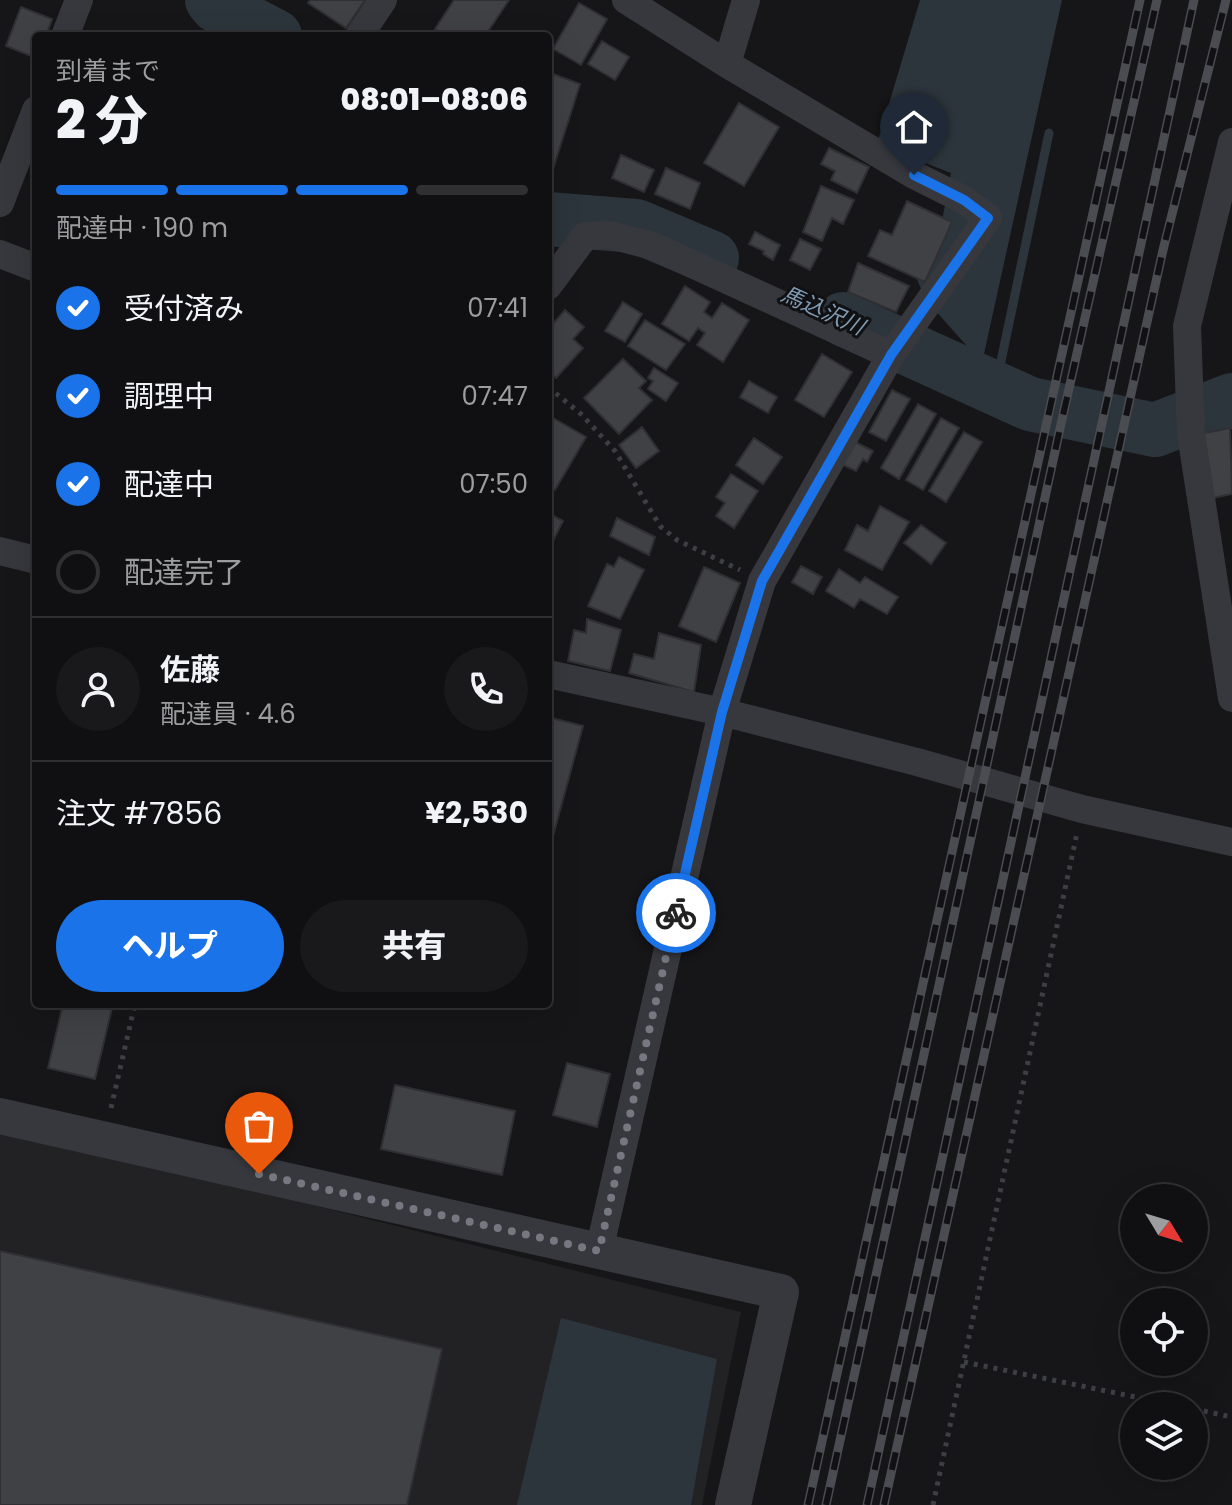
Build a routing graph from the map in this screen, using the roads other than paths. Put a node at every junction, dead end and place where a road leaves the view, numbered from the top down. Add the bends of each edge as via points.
1 (79, 0) edge
2 (383, 0) edge
3 (626, 0) edge
4 (746, 0) edge
5 (67, 32) edge
6 (362, 32) edge
7 (727, 64) junction
8 (32, 120) edge
9 (1232, 142) edge
10 (0, 203) edge
11 (0, 254) edge
12 (32, 266) edge
13 (552, 281) edge
14 (897, 345) junction
15 (552, 675) edge
16 (1232, 698) edge
17 (722, 712) junction
18 (1232, 842) edge
19 (0, 1116) edge
20 (599, 1251) junction
21 (733, 1505) edge

1 - 5 street
2 - 6 street
3 - 7 street
4 - 7 street
7 - 14 street via 988,218
8 - 10 street
9 - 16 street via 1187,326 1191,434
11 - 12 street
13 - 14 street via 585,236 610,235 653,246
14 - 17 street via 762,581
15 - 17 street
17 - 18 street via 1082,809
17 - 20 street
19 - 20 street
20 - 21 street via 781,1292

